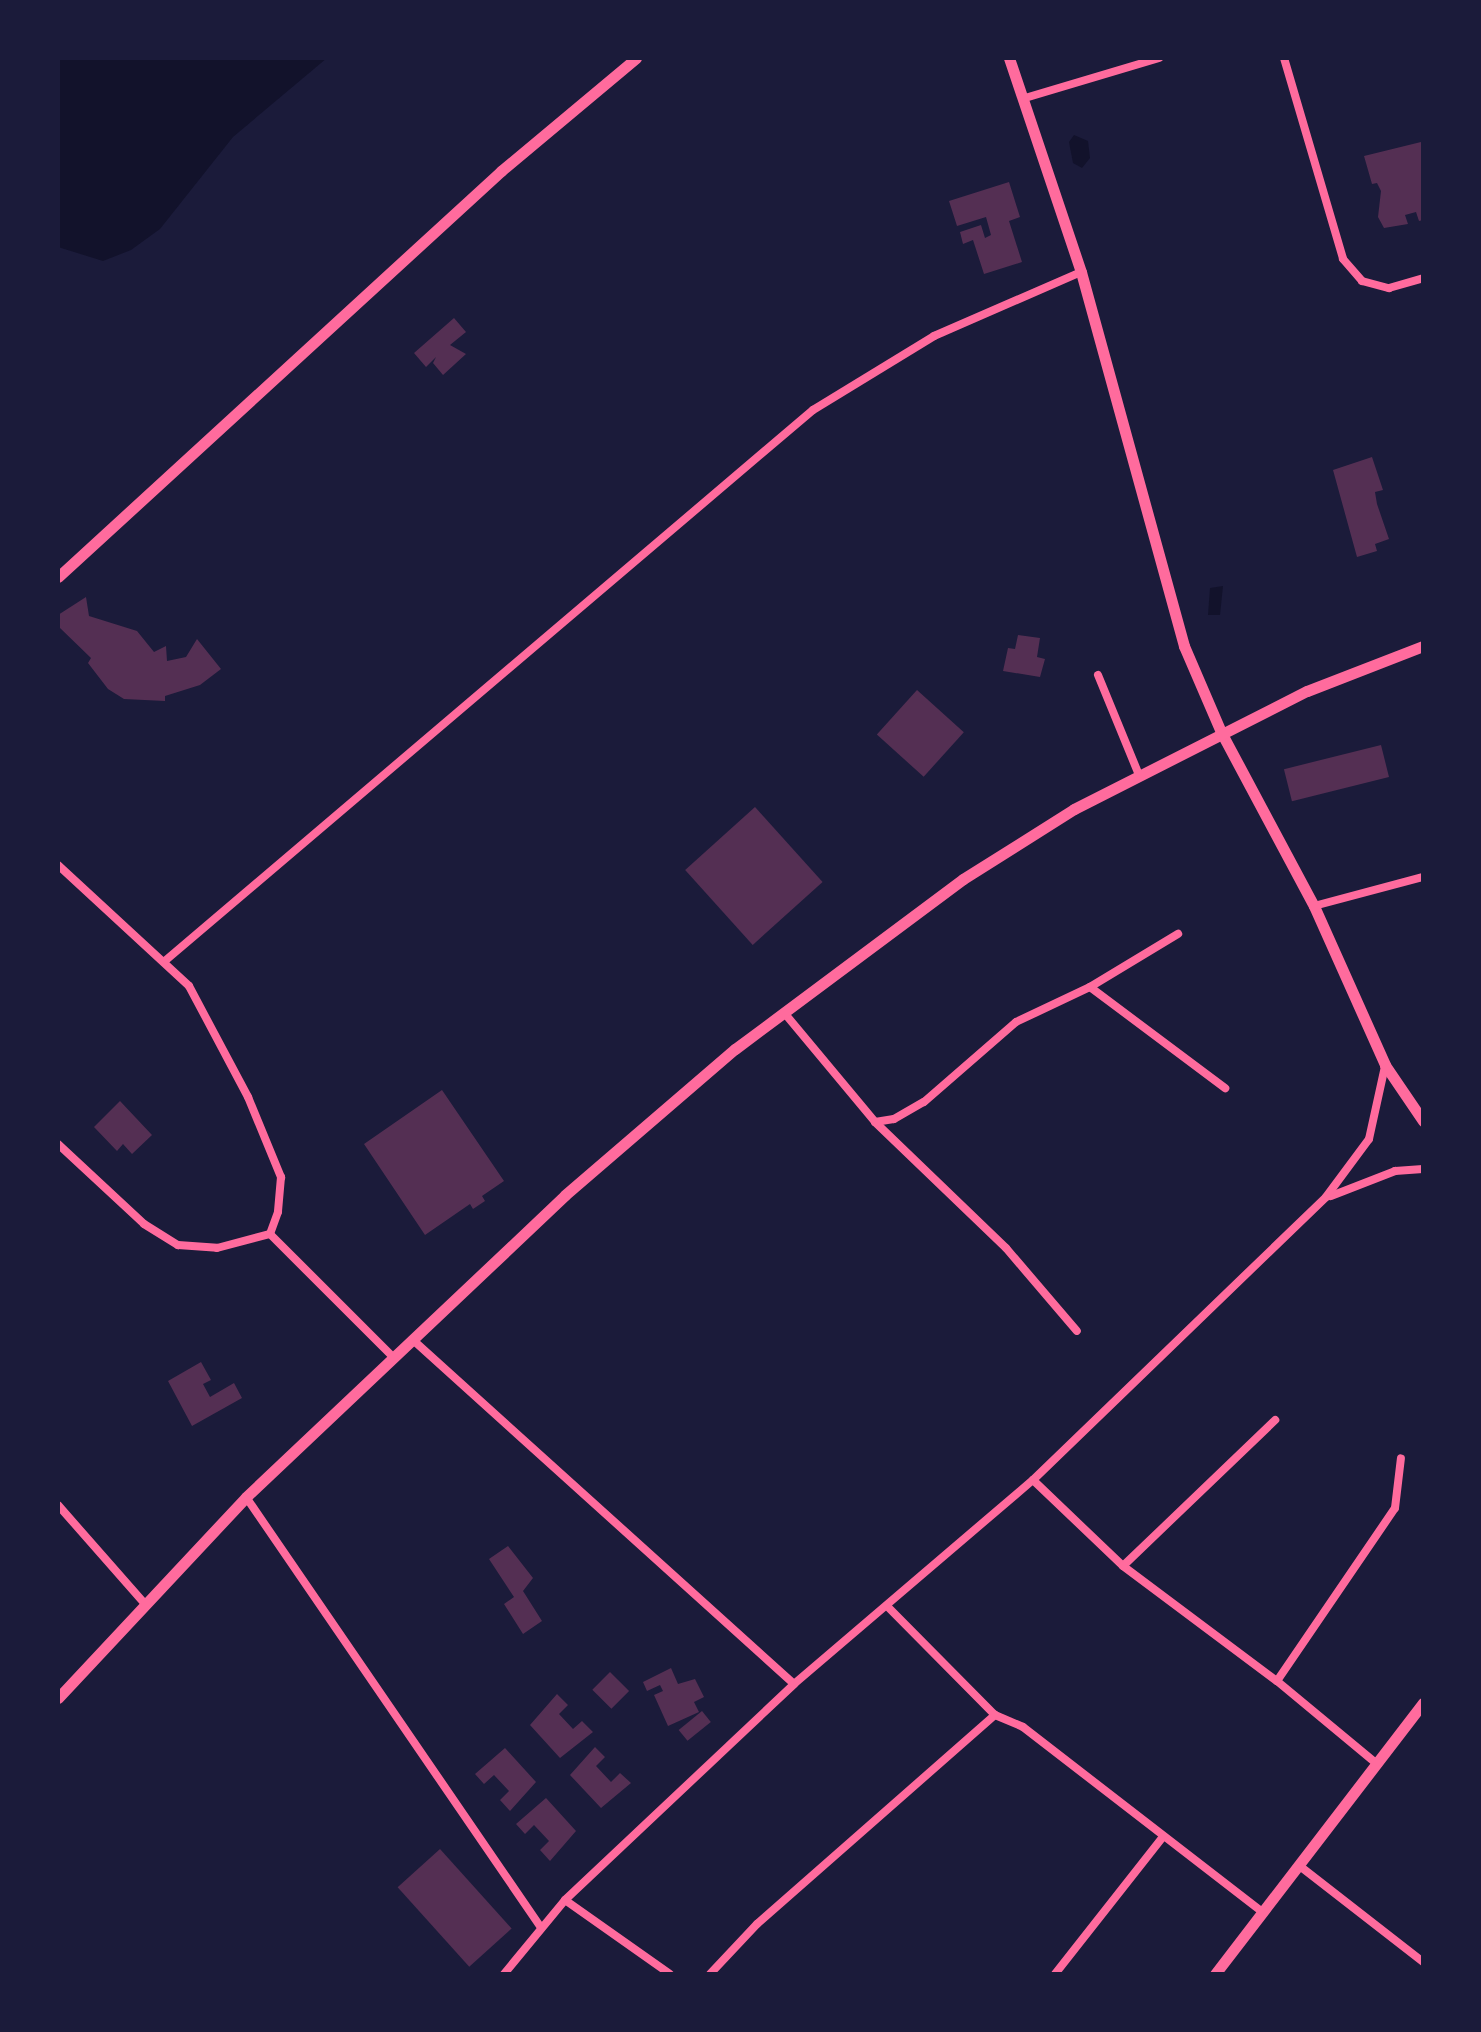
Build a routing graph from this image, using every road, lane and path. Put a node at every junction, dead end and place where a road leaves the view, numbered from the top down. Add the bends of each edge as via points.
1 (636, 58) edge
2 (1009, 58) edge
3 (1159, 58) edge
4 (1284, 58) edge
5 (1025, 98) junction
6 (1081, 272) junction
7 (1423, 278) edge
8 (58, 577) edge
9 (1423, 646) edge
10 (1098, 675) dead end
11 (1221, 732) junction
12 (1139, 775) junction
13 (58, 865) edge
14 (1423, 877) edge
15 (1314, 906) junction
16 (1178, 934) dead end
17 (166, 960) junction
18 (1090, 987) junction
19 (786, 1015) junction
20 (1385, 1065) junction
21 (1225, 1088) dead end
22 (1423, 1121) edge
23 (875, 1122) junction
24 (58, 1144) edge
25 (1423, 1169) edge
26 (1326, 1197) junction
27 (270, 1234) junction
28 (1077, 1331) dead end
29 (413, 1340) junction
30 (393, 1357) junction
31 (1275, 1420) dead end
32 (1401, 1458) dead end
33 (1033, 1480) junction
34 (246, 1497) junction
35 (58, 1505) edge
36 (1123, 1566) junction
37 (146, 1605) junction
38 (887, 1606) junction
39 (1277, 1681) junction
40 (794, 1684) junction
41 (58, 1698) edge
42 (1423, 1703) edge
43 (995, 1715) junction
44 (1378, 1766) junction
45 (1163, 1837) junction
46 (1301, 1867) junction
47 (565, 1900) junction
48 (1264, 1913) junction
49 (540, 1926) junction
50 (1423, 1962) edge
51 (504, 1974) edge
52 (670, 1974) edge
53 (710, 1974) edge
54 (1055, 1974) edge
55 (1215, 1974) edge

1 - 8 street via 501,171
2 - 5 street
3 - 5 street
4 - 7 street via 1343,259 1362,281 1389,288
5 - 6 street
6 - 11 street via 1175,618
6 - 17 street via 934,336 813,410
9 - 11 street
10 - 12 street
11 - 12 street
11 - 15 street
12 - 19 street via 963,879
13 - 17 street
14 - 15 street
15 - 20 street
16 - 18 street
17 - 27 street via 205,1014 273,1154 281,1177
18 - 21 street
18 - 23 street via 1016,1022 924,1102 894,1119
19 - 23 street
19 - 29 street via 680,1094
20 - 22 street
20 - 26 street via 1369,1139
23 - 28 street via 1006,1248
24 - 27 street via 144,1224 178,1245 217,1248
25 - 26 street via 1395,1171
26 - 33 street
27 - 30 street
29 - 30 street
29 - 40 street
30 - 34 street
31 - 36 street
32 - 39 street via 1395,1508
33 - 36 street
33 - 38 street
34 - 37 street
34 - 49 street
35 - 37 street
36 - 39 street
37 - 41 street
38 - 40 street
38 - 43 street
39 - 44 street
40 - 47 street
42 - 44 street
43 - 45 street via 1023,1727
43 - 53 street via 757,1924
44 - 46 street
45 - 48 street
45 - 54 street
46 - 48 street
46 - 50 street
47 - 49 street
47 - 52 street
48 - 55 street
49 - 51 street

